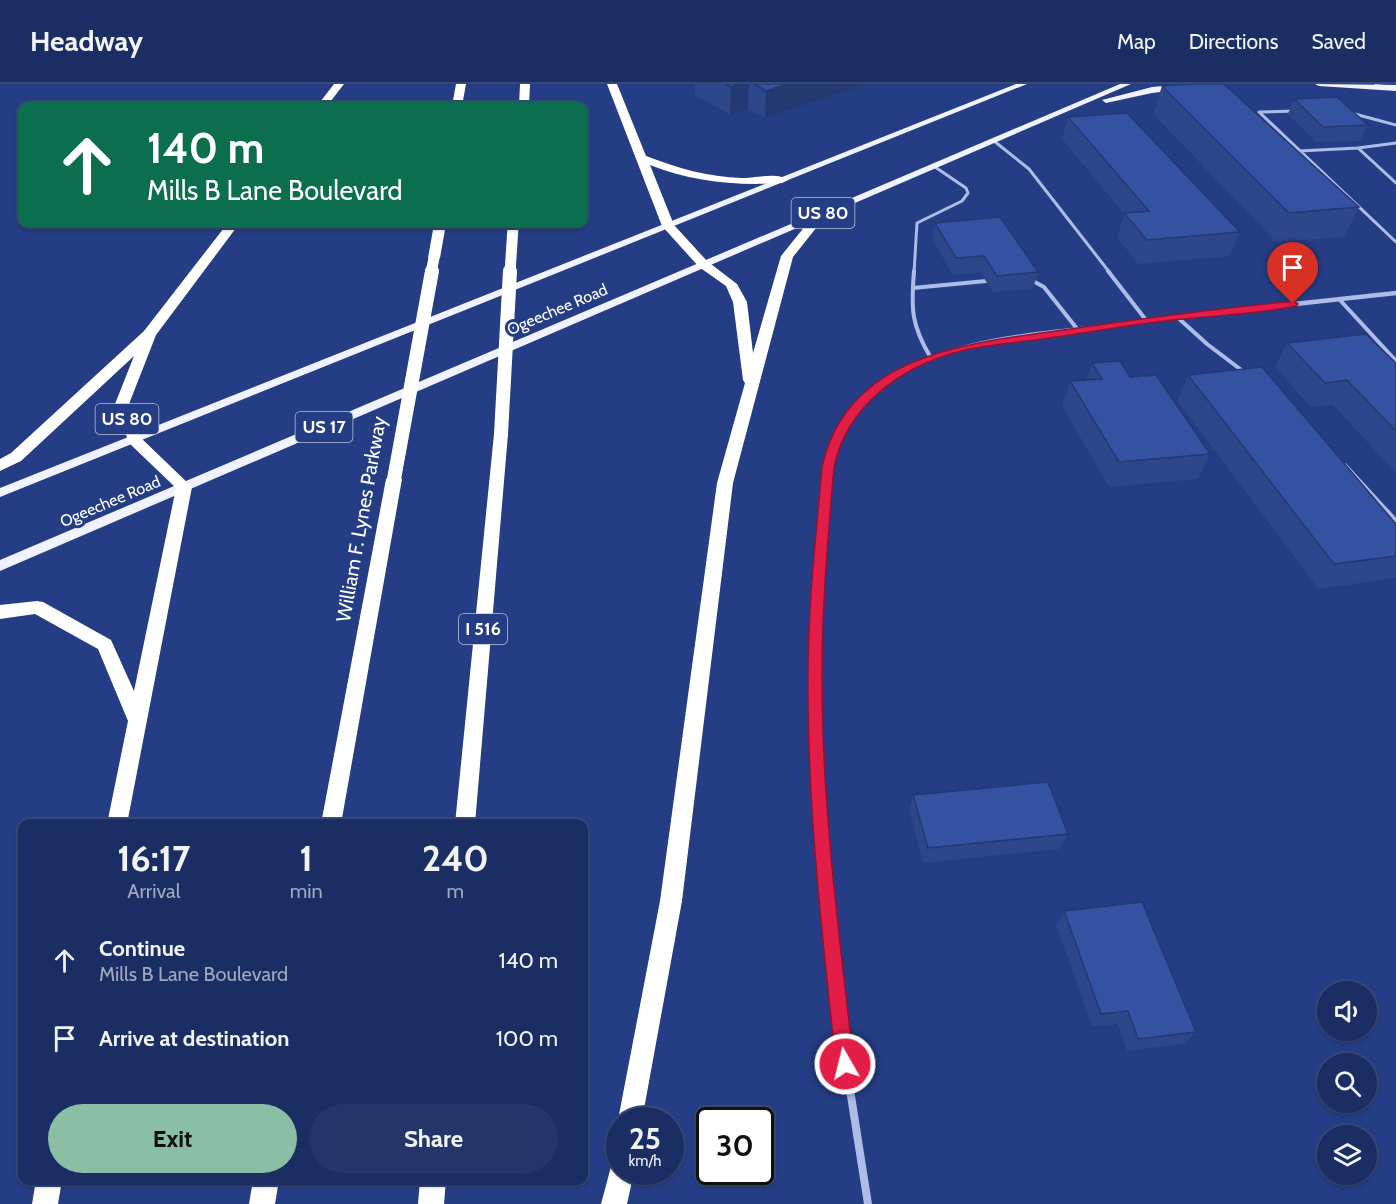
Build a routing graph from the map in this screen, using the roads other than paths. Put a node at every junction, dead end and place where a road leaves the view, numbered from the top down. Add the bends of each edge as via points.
1 (339, 84) edge
2 (461, 84) edge
3 (525, 84) edge
4 (612, 84) edge
5 (1023, 84) edge
6 (1127, 84) edge
7 (1211, 84) edge
8 (1319, 84) edge
9 (1377, 84) edge
10 (1396, 87) edge
11 (325, 102) edge
12 (459, 102) edge
13 (524, 102) edge
14 (1066, 110) junction
15 (1305, 111) edge
16 (1351, 113) edge
17 (1396, 125) edge
18 (994, 141) junction
19 (1396, 143) edge
20 (1358, 148) junction
21 (1299, 150) junction
22 (641, 158) junction
23 (935, 167) junction
24 (782, 180) junction
25 (1396, 183) edge
26 (822, 213) junction
27 (668, 226) junction
28 (230, 228) edge
29 (439, 228) edge
30 (513, 228) edge
31 (1395, 240) edge
32 (704, 264) junction
33 (1026, 278) edge
34 (986, 281) edge
35 (913, 288) junction
36 (1396, 293) edge
37 (1339, 299) junction
38 (1176, 316) junction
39 (1146, 320) junction
40 (1078, 330) junction
41 (149, 334) junction
42 (931, 357) junction
43 (1396, 362) edge
44 (1252, 378) edge
45 (752, 391) junction
46 (134, 440) junction
47 (1344, 464) edge
48 (0, 466) edge
49 (184, 487) junction
50 (0, 493) edge
51 (1396, 522) edge
52 (0, 567) edge
53 (0, 612) edge
54 (137, 720) junction
55 (118, 819) edge
56 (332, 819) edge
57 (465, 819) edge
58 (632, 1107) edge
59 (48, 1185) edge
60 (265, 1185) edge
61 (433, 1185) edge
62 (619, 1185) edge
63 (45, 1204) edge
64 (262, 1204) edge
65 (431, 1204) edge
66 (615, 1204) edge
67 (868, 1204) edge

1 - 11 highway
2 - 12 highway
3 - 13 highway
4 - 22 highway
5 - 24 main road, Ogeechee Road / US 80
6 - 14 main road, Ogeechee Road / US 80
7 - 14 main road via 1152,90
8 - 10 main road
9 - 10 main road
14 - 18 main road, Ogeechee Road / US 80
15 - 21 lane via 1259,112
16 - 17 lane
18 - 23 main road, Ogeechee Road / US 80
18 - 39 lane via 1029,169
19 - 20 lane
20 - 21 lane
20 - 25 lane
21 - 31 lane
22 - 24 highway via 697,178
22 - 27 highway
23 - 26 main road, Ogeechee Road / US 80
23 - 35 lane via 968,193 962,201 917,223
24 - 27 main road, Ogeechee Road
26 - 32 main road, Ogeechee Road / US 80
26 - 45 highway via 787,256
27 - 32 highway
27 - 46 main road, Ogeechee Road
28 - 41 highway
29 - 56 highway, William F. Lynes Parkway, bridge
30 - 57 highway, I 516, bridge via 501,434
32 - 45 highway via 731,284 740,302
32 - 49 main road, Ogeechee Road / US 17
33 - 40 lane via 1044,287
34 - 35 lane
35 - 42 lane via 917,335
36 - 37 street
37 - 38 street
37 - 43 lane
38 - 39 street
38 - 44 lane
39 - 40 street
40 - 42 street via 982,344
41 - 46 highway, US 80 via 122,404
41 - 48 highway via 16,458
42 - 67 street via 876,387 857,405 832,446 816,602 815,677 828,926
45 - 58 highway via 725,483 671,901
46 - 49 highway, US 80
46 - 50 main road, Ogeechee Road
47 - 51 lane
49 - 52 main road, Ogeechee Road / US 17
49 - 54 highway
53 - 54 highway via 37,607 105,645
54 - 55 highway
59 - 63 highway
60 - 64 highway
61 - 65 highway
62 - 66 highway

